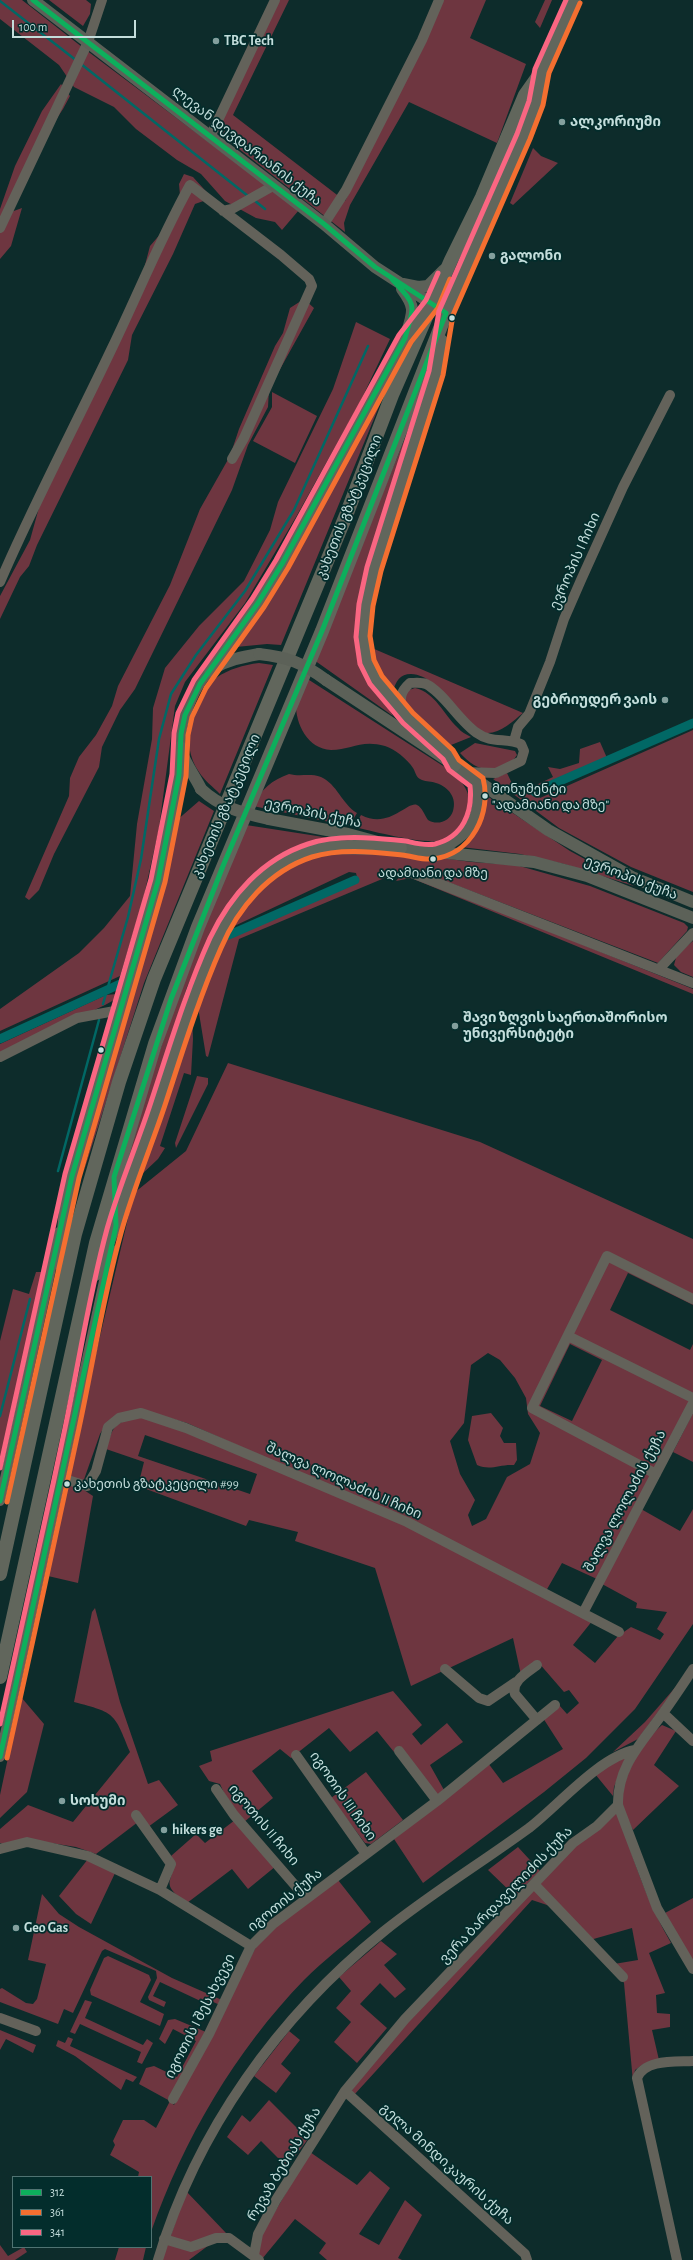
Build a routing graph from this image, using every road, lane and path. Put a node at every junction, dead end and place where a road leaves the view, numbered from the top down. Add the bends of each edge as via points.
1 (33, 0) edge
2 (102, 0) edge
3 (275, 0) edge
4 (439, 0) edge
5 (574, 0) edge
6 (88, 42) junction
7 (542, 71) junction
8 (210, 137) junction
9 (273, 186) junction
10 (224, 210) junction
11 (324, 224) junction
12 (0, 228) edge
13 (451, 260) junction
14 (397, 283) junction
15 (432, 304) junction
16 (446, 313) junction
17 (405, 338) junction
18 (670, 395) dead end
19 (232, 459) dead end
20 (0, 582) edge
21 (211, 670) junction
22 (402, 710) junction
23 (514, 741) junction
24 (180, 748) junction
25 (460, 768) junction
26 (477, 782) junction
27 (400, 848) junction
28 (434, 852) junction
29 (412, 873) dead end
30 (693, 902) edge
31 (693, 918) edge
32 (693, 933) edge
33 (659, 969) junction
34 (693, 983) edge
35 (120, 1010) junction
36 (0, 1058) edge
37 (114, 1177) junction
38 (67, 1197) junction
39 (116, 1226) junction
40 (693, 1299) edge
41 (80, 1309) junction
42 (55, 1318) junction
43 (568, 1336) junction
44 (693, 1398) edge
45 (693, 1403) edge
46 (656, 1474) junction
47 (61, 1478) junction
48 (0, 1500) edge
49 (2, 1559) edge
50 (0, 1574) edge
51 (582, 1613) junction
52 (619, 1632) dead end
53 (537, 1665) dead end
54 (445, 1669) dead end
55 (693, 1669) edge
56 (0, 1677) edge
57 (516, 1682) junction
58 (555, 1705) dead end
59 (663, 1713) junction
60 (537, 1720) junction
61 (693, 1741) edge
62 (635, 1750) junction
63 (399, 1751) dead end
64 (296, 1755) dead end
65 (0, 1757) edge
66 (216, 1789) dead end
67 (437, 1801) junction
68 (618, 1805) junction
69 (136, 1815) dead end
70 (0, 1849) edge
71 (366, 1854) junction
72 (534, 1884) junction
73 (160, 1890) junction
74 (306, 1898) junction
75 (251, 1946) junction
76 (693, 1969) edge
77 (623, 1977) dead end
78 (0, 2018) edge
79 (36, 2031) dead end
80 (693, 2061) edge
81 (345, 2091) junction
82 (172, 2099) dead end
83 (164, 2239) junction
84 (257, 2257) edge
85 (158, 2260) edge
86 (527, 2260) edge
87 (677, 2260) edge

1 - 6 main road, ლევან დევდარიანის ქუჩა
2 - 6 street
3 - 8 street
4 - 11 street via 422,40 349,183
5 - 7 highway, კახეთის გზატკეცილი
6 - 8 main road, ლევან დევდარიანის ქუჩა
6 - 12 street
7 - 13 highway, კახეთის გზატკეცილი via 525,96 482,197
7 - 16 highway, კახეთის გზატკეცილი via 536,102
8 - 9 main road, ლევან დევდარიანის ქუჩა
9 - 10 street via 232,209
9 - 11 main road, ლევან დევდარიანის ქუჩა
10 - 19 street via 309,279 312,286 244,438
10 - 20 street via 190,185 29,515
11 - 14 main road, ლევან დევდარიანის ქუჩა
13 - 14 main road via 440,277 428,286
13 - 15 highway, კახეთის გზატკეცილი
14 - 15 main road, ლევან დევდარიანის ქუჩა
14 - 17 main road via 411,300 413,309
15 - 16 main road, ლევან დევდარიანის ქუჩა
15 - 17 highway
15 - 42 highway, კახეთის გზატკეცილი via 392,395 321,577 154,979 96,1158
16 - 22 highway via 434,380 374,569 366,605 363,636 367,662 376,680
16 - 37 highway, კახეთის გზატკეცილი via 322,631 198,927 155,1044
17 - 21 highway via 282,564
18 - 23 street, ევროპის I ჩიხი via 581,580 529,714 518,728
21 - 24 main road, ევროპის ქუჩა via 192,697 185,715
21 - 25 main road, ევროპის ქუჩა, bridge via 237,657 259,654 283,657 307,666
22 - 23 street via 400,696 403,690 410,683 424,684 434,690 477,734 493,740
22 - 25 highway
23 - 25 street via 521,744 524,751 521,761 496,773
24 - 27 main road, ევროპის ქუჩა, bridge via 201,789 213,800 236,812 348,834
24 - 35 highway via 179,775 158,881
25 - 26 main road, ევროპის ქუჩა
26 - 28 main road via 480,796 478,811 472,825 462,836
26 - 30 main road, ევროპის ქუჩა via 548,830 586,852 632,877
27 - 28 main road, ევროპის ქუჩა
27 - 39 highway via 325,847 297,855 256,882 234,909 217,941 180,1036
28 - 31 main road, ევროპის ქუჩა via 534,862 587,876
29 - 33 street
32 - 33 street
33 - 34 street
35 - 36 street via 77,1018
35 - 38 highway
37 - 39 highway
37 - 41 highway, კახეთის გზატკეცილი
38 - 42 highway
38 - 48 street
39 - 41 highway
39 - 47 street
40 - 43 street via 607,1256
41 - 56 highway, კახეთის გზატკეცილი
42 - 49 highway, კახეთის გზატკეცილი
43 - 44 street
43 - 46 street via 532,1408
45 - 46 street, შალვა ლოლაძის ქუჩა
46 - 51 street, შალვა ლოლაძის ქუჩა
47 - 51 street, შალვა ლოლაძის II ჩიხი via 87,1486 96,1472 108,1427 119,1418 141,1413 186,1428 406,1522
47 - 65 street
49 - 50 highway, კახეთის გზატკეცილი
51 - 52 street, შალვა ლოლაძის II ჩიხი
53 - 57 street
54 - 57 street via 479,1698 488,1701
55 - 59 street
57 - 60 street via 513,1689 515,1694
58 - 60 street, იგოთის ქუჩა
59 - 61 street
59 - 62 street
60 - 67 street, იგოთის ქუჩა
62 - 68 street via 622,1776 618,1789
62 - 83 street via 607,1762 530,1827 383,1932 332,1977 281,2032 244,2082 211,2135
63 - 67 street
64 - 71 street, იგოთის III ჩიხი
66 - 74 street, იგოთის II ჩიხი via 234,1815
67 - 71 street, იგოთის ქუჩა
68 - 72 street, ვერა ბარდაველიძის ქუჩა via 597,1826 573,1843
68 - 76 street via 657,1908
69 - 73 street via 171,1864
70 - 73 street, იგოთის ქუჩა via 27,1842 66,1850 88,1856
71 - 74 street, იგოთის ქუჩა
72 - 77 street
72 - 81 street, ვერა ბარდაველიძის ქუჩა via 406,2019
73 - 75 street, იგოთის ქუჩა
74 - 75 street, იგოთის ქუჩა via 272,1924
75 - 82 street, იგოთის I შესახვევი via 209,2034
78 - 79 street
80 - 87 street via 647,2066 640,2070 637,2078
81 - 84 street, რევაზ ბებიას ქუჩა via 276,2200 258,2234
81 - 86 street, გელა მინდიკაურის ქუჩა via 525,2254
83 - 84 street, რევაზ ბებიას ქუჩა via 192,2246 216,2238 229,2238
83 - 85 street

